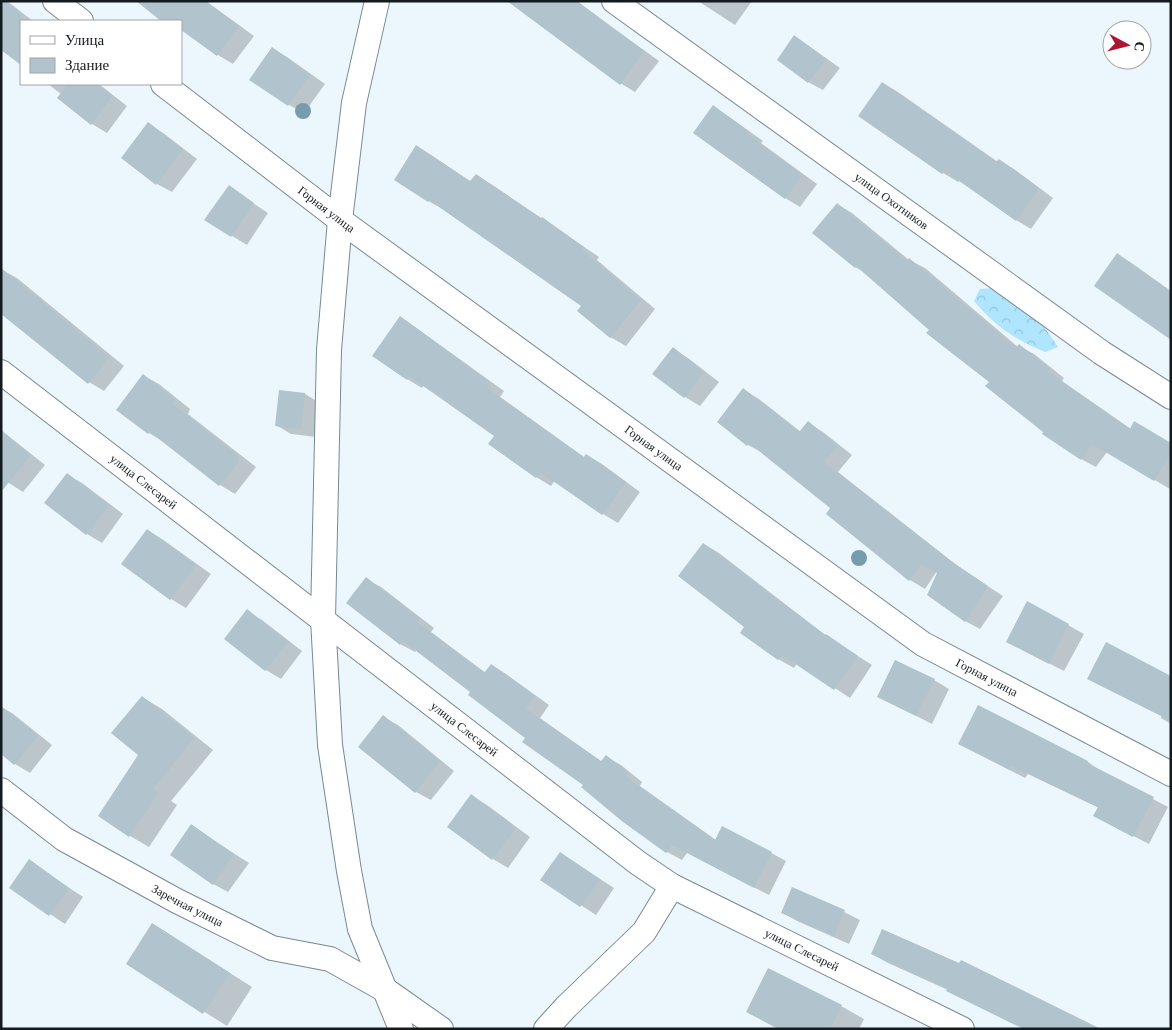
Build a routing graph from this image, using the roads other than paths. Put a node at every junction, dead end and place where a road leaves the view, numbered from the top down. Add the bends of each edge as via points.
1 (55, 1) edge
2 (377, 1) edge
3 (614, 1) edge
4 (80, 20) edge
5 (164, 85) edge
6 (340, 220) junction
7 (1, 372) edge
8 (1171, 397) edge
9 (323, 620) junction
10 (1171, 774) edge
11 (1, 790) edge
12 (672, 886) junction
13 (387, 991) junction
14 (401, 1029) edge
15 (441, 1029) edge
16 (546, 1029) edge
17 (962, 1029) edge

1 - 4 street
2 - 6 street via 354,102
3 - 8 street, улица Охотников via 1102,353
5 - 6 street, Горная улица
6 - 9 street via 329,350
6 - 10 street, Горная улица via 923,644
7 - 9 street, улица Слесарей
9 - 12 street, улица Слесарей
9 - 13 street via 330,745 348,870 360,929
11 - 13 street, Заречная улица via 64,839 177,901 272,948 330,959
12 - 16 street via 644,932
12 - 17 street, улица Слесарей
13 - 14 street
13 - 15 street, Заречная улица

